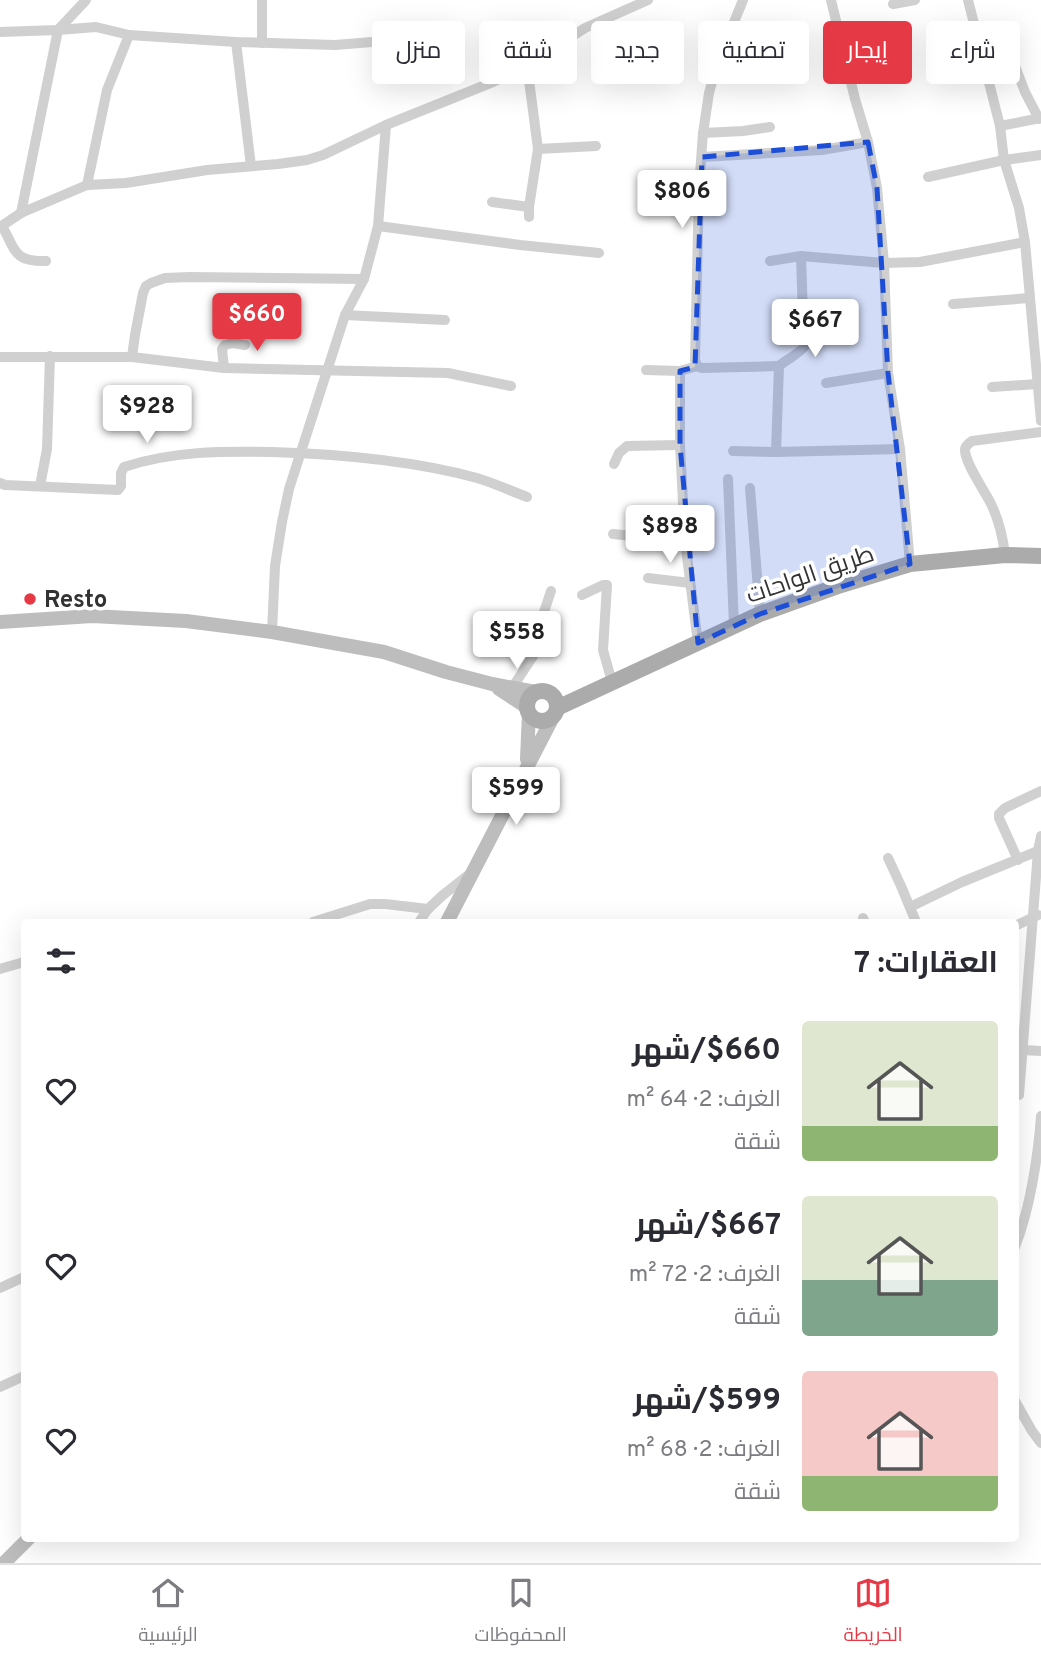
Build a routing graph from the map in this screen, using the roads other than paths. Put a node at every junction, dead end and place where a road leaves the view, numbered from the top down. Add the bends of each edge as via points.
1 (86, 0) edge
2 (262, 0) edge
3 (743, 0) edge
4 (831, 0) edge
5 (915, 0) edge
6 (968, 0) edge
7 (646, 1) edge
8 (893, 4) dead end
9 (58, 30) junction
10 (0, 32) edge
11 (577, 33) edge
12 (129, 35) junction
13 (372, 42) dead end
14 (236, 43) junction
15 (262, 43) junction
16 (1020, 79) edge
17 (488, 84) edge
18 (529, 84) edge
19 (1040, 118) edge
20 (386, 125) junction
21 (999, 126) junction
22 (770, 127) dead end
23 (703, 133) junction
24 (868, 142) junction
25 (596, 146) dead end
26 (538, 149) junction
27 (1041, 155) edge
28 (702, 157) junction
29 (1004, 160) junction
30 (251, 166) junction
31 (928, 177) dead end
32 (87, 186) junction
33 (647, 186) dead end
34 (698, 188) junction
35 (492, 202) dead end
36 (21, 214) junction
37 (1, 226) edge
38 (378, 226) junction
39 (1025, 242) junction
40 (599, 253) dead end
41 (801, 256) junction
42 (46, 261) dead end
43 (770, 261) dead end
44 (884, 262) junction
45 (364, 279) junction
46 (1030, 298) junction
47 (953, 304) dead end
48 (345, 315) junction
49 (445, 320) dead end
50 (245, 345) dead end
51 (50, 356) junction
52 (0, 357) edge
53 (132, 357) junction
54 (697, 366) junction
55 (779, 366) junction
56 (223, 368) junction
57 (328, 370) junction
58 (646, 370) dead end
59 (680, 371) junction
60 (888, 373) junction
61 (826, 383) dead end
62 (1037, 384) junction
63 (511, 386) dead end
64 (992, 387) dead end
65 (1041, 421) edge
66 (1041, 432) edge
67 (680, 445) junction
68 (900, 449) junction
69 (733, 451) dead end
70 (776, 452) junction
71 (301, 453) junction
72 (614, 464) dead end
73 (729, 479) dead end
74 (0, 483) edge
75 (40, 486) junction
76 (750, 488) dead end
77 (527, 497) dead end
78 (613, 534) dead end
79 (685, 541) junction
80 (1005, 555) junction
81 (1041, 556) edge
82 (911, 564) junction
83 (648, 578) dead end
84 (690, 583) junction
85 (551, 591) dead end
86 (582, 595) dead end
87 (760, 614) junction
88 (0, 622) edge
89 (734, 625) junction
90 (272, 632) junction
91 (698, 643) junction
92 (490, 683) junction
93 (609, 683) junction
94 (512, 688) junction
95 (536, 692) junction
96 (555, 707) junction
97 (528, 710) junction
98 (527, 764) junction
99 (1041, 791) edge
100 (1041, 836) edge
101 (1038, 851) junction
102 (888, 858) dead end
103 (1018, 860) junction
104 (471, 873) junction
105 (910, 907) junction
106 (428, 909) junction
107 (1038, 915) edge
108 (322, 919) edge
109 (421, 919) edge
110 (448, 919) edge
111 (915, 919) edge
112 (1019, 924) edge
113 (21, 963) edge
114 (0, 969) edge
115 (1029, 983) junction
116 (1019, 987) edge
117 (1023, 1050) junction
118 (1041, 1051) edge
119 (1019, 1095) dead end
120 (1041, 1116) edge
121 (1019, 1234) edge
122 (21, 1278) edge
123 (0, 1288) edge
124 (21, 1377) edge
125 (0, 1387) edge
126 (1019, 1408) edge
127 (1041, 1443) edge
128 (25, 1542) edge
129 (4, 1563) edge

1 - 9 street
2 - 15 street
3 - 23 street via 717,64
4 - 24 street
5 - 8 street
6 - 21 street
7 - 11 street
9 - 10 street
9 - 12 street via 96,27
9 - 36 street
12 - 14 street
12 - 32 street via 107,90
13 - 15 street
14 - 15 street
14 - 30 street
16 - 19 street
17 - 20 street
18 - 26 street
19 - 21 street
20 - 30 street via 307,160
20 - 38 street
21 - 29 street
22 - 23 street
23 - 28 street
24 - 28 street via 822,150
24 - 44 street
25 - 26 street
26 - 35 street via 529,212
27 - 29 street
28 - 34 street
29 - 31 street
29 - 39 street
30 - 32 street
32 - 36 street
33 - 34 street
34 - 54 street
36 - 37 street
37 - 42 street via 20,257
38 - 40 street
38 - 45 street
39 - 44 street via 920,262
39 - 46 street
41 - 43 street
41 - 44 street
41 - 55 street via 804,347
44 - 60 street
45 - 48 street
45 - 53 street via 158,280 143,293
46 - 47 street
46 - 62 street
48 - 49 street
48 - 57 street
50 - 56 street via 225,345
51 - 52 street
51 - 53 street
51 - 75 street via 47,449
53 - 56 street
54 - 55 street
54 - 59 street
55 - 70 street
56 - 57 street
57 - 63 street via 448,373
57 - 71 street
58 - 59 street
59 - 67 street
60 - 61 street
60 - 68 street
62 - 64 street
62 - 65 street
66 - 80 street via 972,441 966,446 971,469 994,508
67 - 72 street via 627,446
67 - 79 street
68 - 70 street
68 - 82 street
69 - 70 street
71 - 75 street via 223,451 171,456 124,467 118,490
71 - 77 street via 400,462 479,478
71 - 90 street via 282,522
73 - 89 street
74 - 75 street
76 - 87 street
78 - 79 street
79 - 84 street
80 - 81 main road, طريق الواحات
80 - 82 main road, طريق الواحات
82 - 87 main road, طريق الواحات
83 - 84 street
84 - 91 street
85 - 94 street via 539,647
86 - 93 street via 607,585 603,650
87 - 89 main road, طريق الواحات
88 - 90 main road via 92,616
89 - 91 main road, طريق الواحات
90 - 92 main road via 384,652
91 - 93 main road, طريق الواحات
92 - 94 main road
92 - 97 main road
93 - 96 main road, طريق الواحات
94 - 95 main road
95 - 96 main road via 545,691
95 - 97 main road via 529,699
96 - 97 main road via 549,719 540,721
96 - 98 main road
97 - 98 main road
98 - 104 main road
99 - 103 street via 999,814
100 - 101 street
101 - 103 street
101 - 107 street
102 - 105 street
103 - 105 street
104 - 106 street
104 - 110 main road
105 - 111 street
106 - 108 street via 370,904
106 - 109 street
107 - 112 street
107 - 115 street
113 - 114 street
115 - 116 street
115 - 117 street
117 - 118 street
117 - 119 street
120 - 121 street
122 - 123 street
124 - 125 street
126 - 127 street
128 - 129 main road

